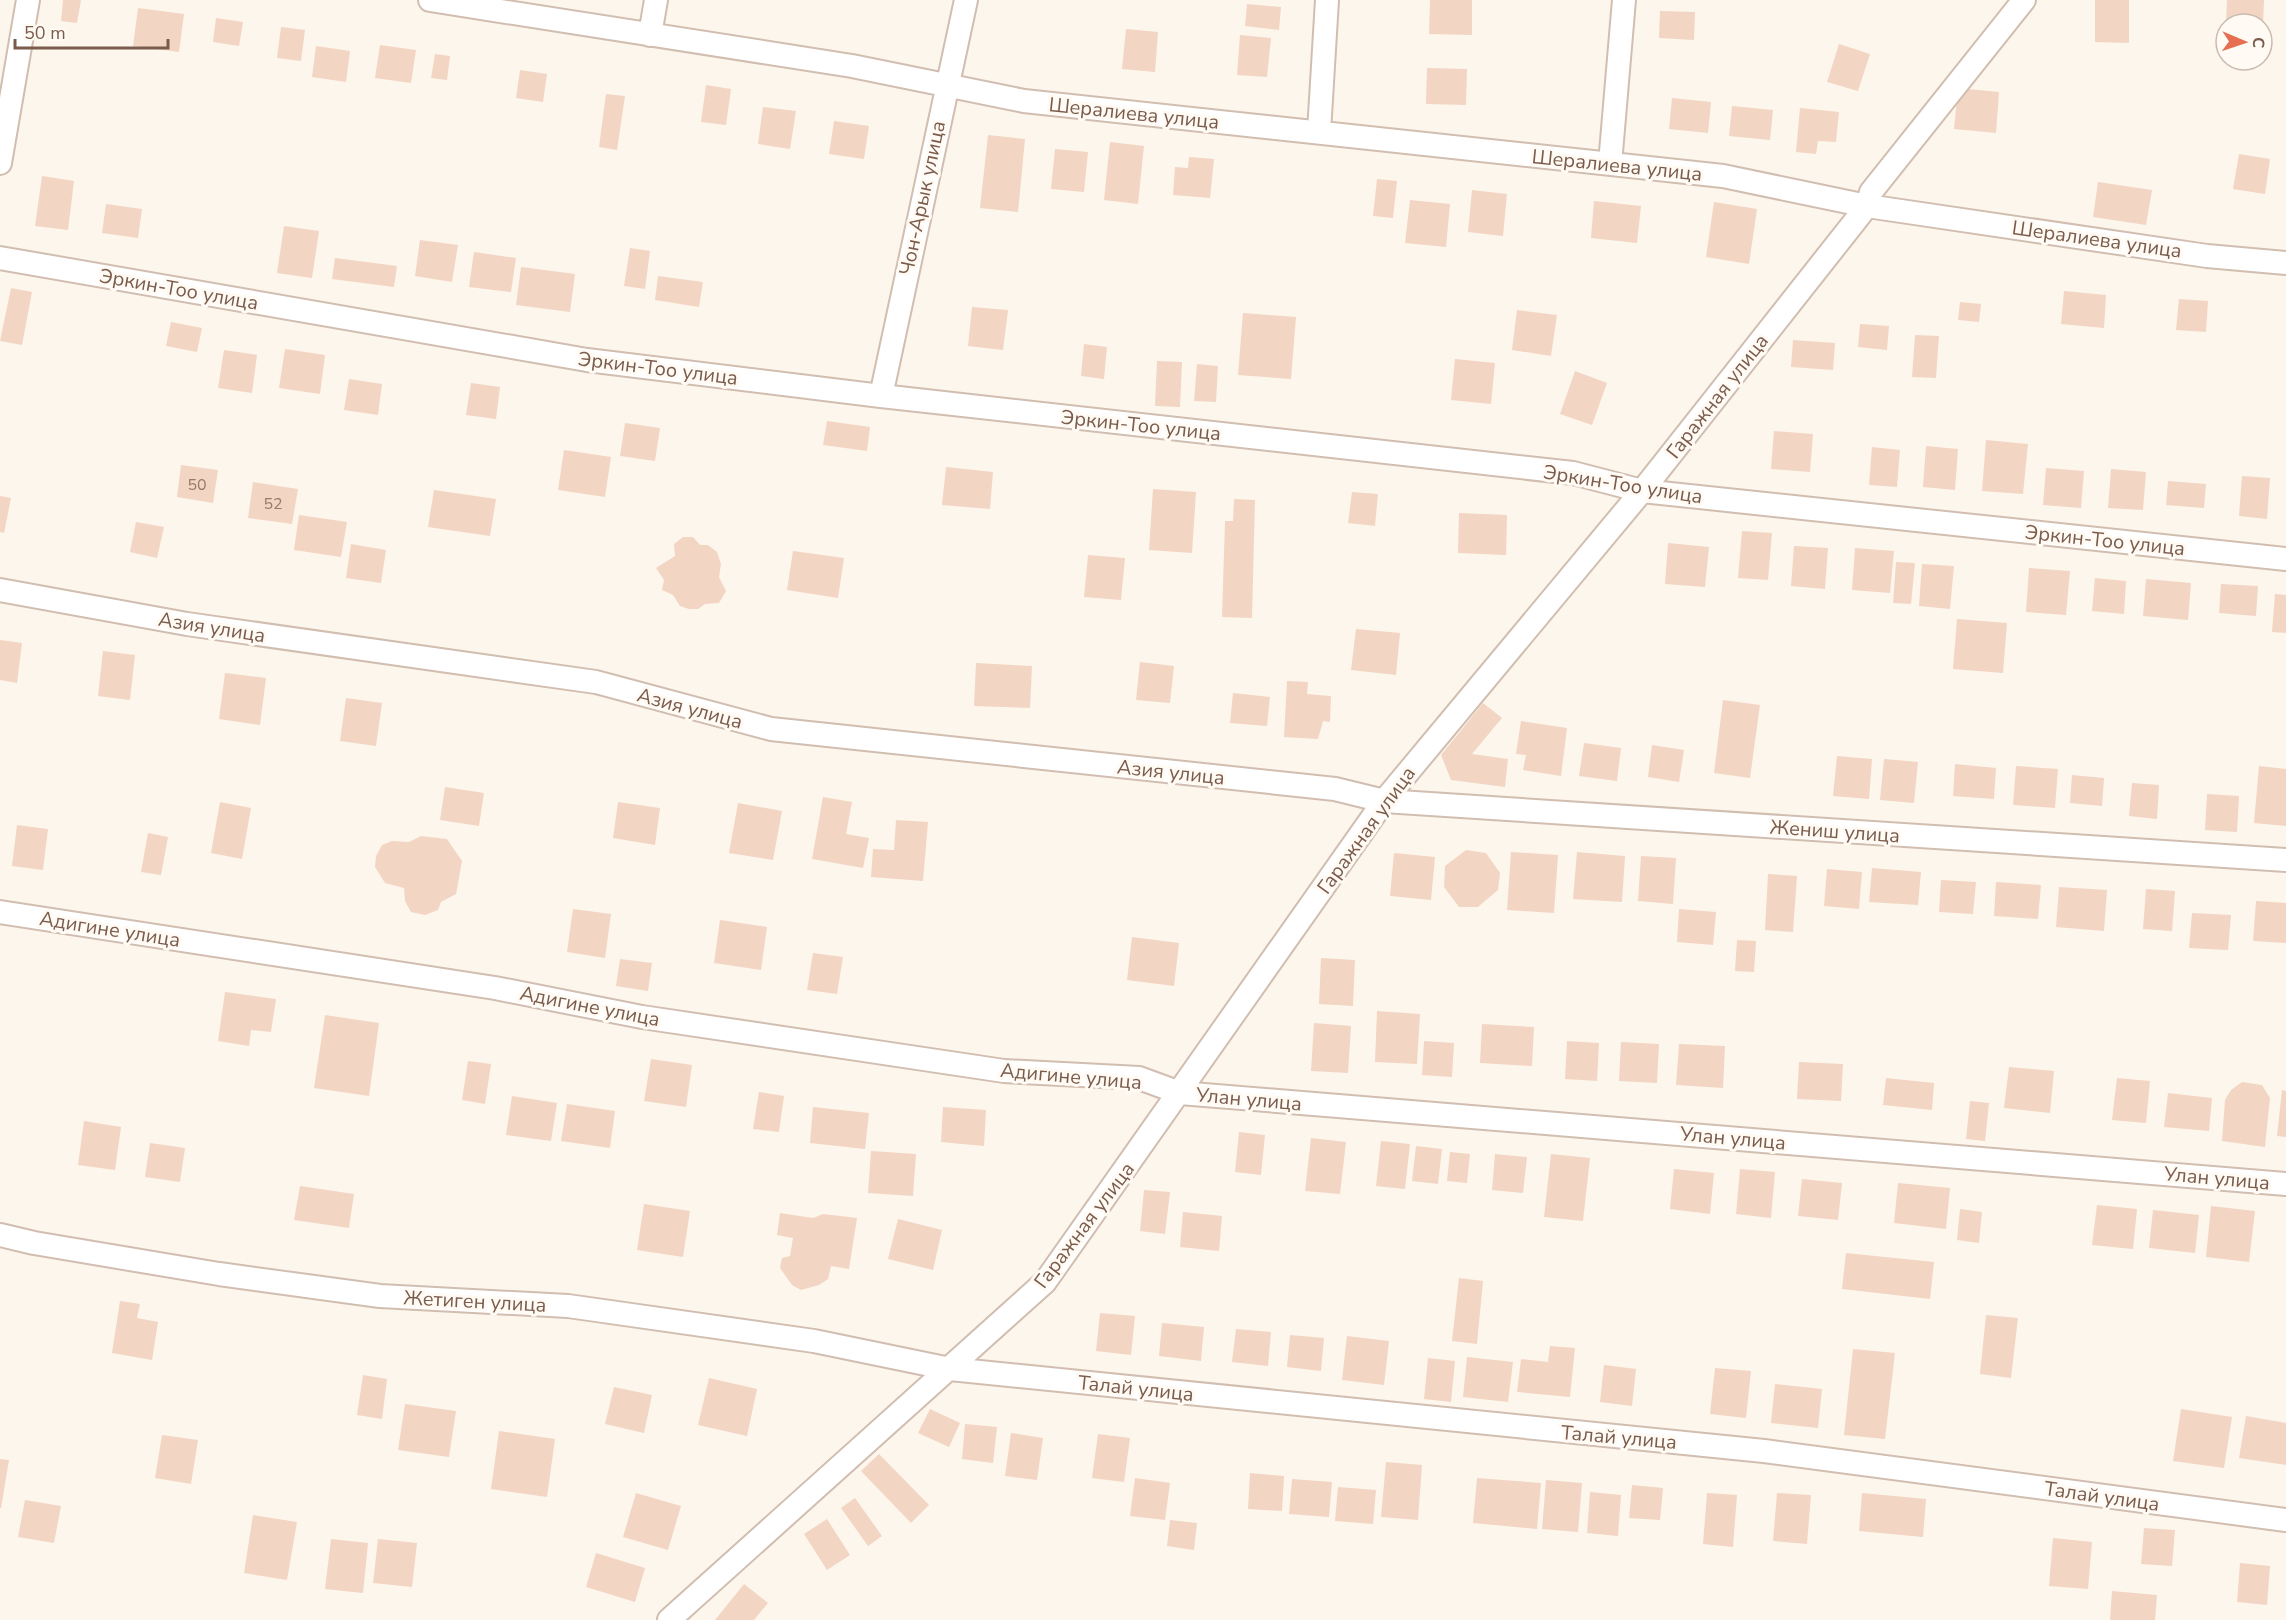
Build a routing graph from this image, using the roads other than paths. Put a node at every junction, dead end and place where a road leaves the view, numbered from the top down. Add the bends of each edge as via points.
1 (28, 0) edge
2 (430, 0) edge
3 (656, 0) edge
4 (966, 0) edge
5 (1326, 0) edge
6 (1624, 0) edge
7 (2024, 0) edge
8 (650, 35) junction
9 (946, 86) junction
10 (1319, 132) junction
11 (0, 163) edge
12 (1610, 164) junction
13 (1867, 206) junction
14 (0, 258) edge
15 (2286, 263) edge
16 (881, 396) junction
17 (1642, 491) junction
18 (2286, 560) edge
19 (0, 590) edge
20 (1384, 801) junction
21 (2286, 860) edge
22 (0, 912) edge
23 (1180, 1093) junction
24 (2286, 1184) edge
25 (0, 1235) edge
26 (950, 1369) junction
27 (2286, 1520) edge
28 (669, 1620) edge

1 - 11 street
2 - 8 street, Шералиева улица
3 - 8 street
4 - 9 street, Чон-Арык улица
5 - 10 street
6 - 12 street
7 - 13 street, Гаражная улица via 1871,192
8 - 9 street, Шералиева улица via 852,66
9 - 10 street, Шералиева улица via 1079,108
9 - 16 street, Чон-Арык улица
10 - 12 street, Шералиева улица
12 - 13 street, Шералиева улица via 1723,176
13 - 15 street, Шералиева улица via 2207,256
13 - 17 street, Гаражная улица
14 - 16 street, Эркин-Тоо улица via 587,360
16 - 17 street, Эркин-Тоо улица via 1573,473
17 - 18 street, Эркин-Тоо улица
17 - 20 street, Гаражная улица
19 - 20 street, Азия улица via 187,624 596,682 771,729 1335,789
20 - 21 street, Жениш улица
20 - 23 street, Гаражная улица
22 - 23 street, Адигине улица via 495,988 642,1017 992,1069 1139,1078
23 - 24 street, Улан улица
23 - 26 street, Гаражная улица via 1045,1282
25 - 26 street, Жетиген улица via 33,1244 219,1274 380,1296 568,1306 814,1341
26 - 27 street, Талай улица via 1764,1451
26 - 28 street, Гаражная улица

